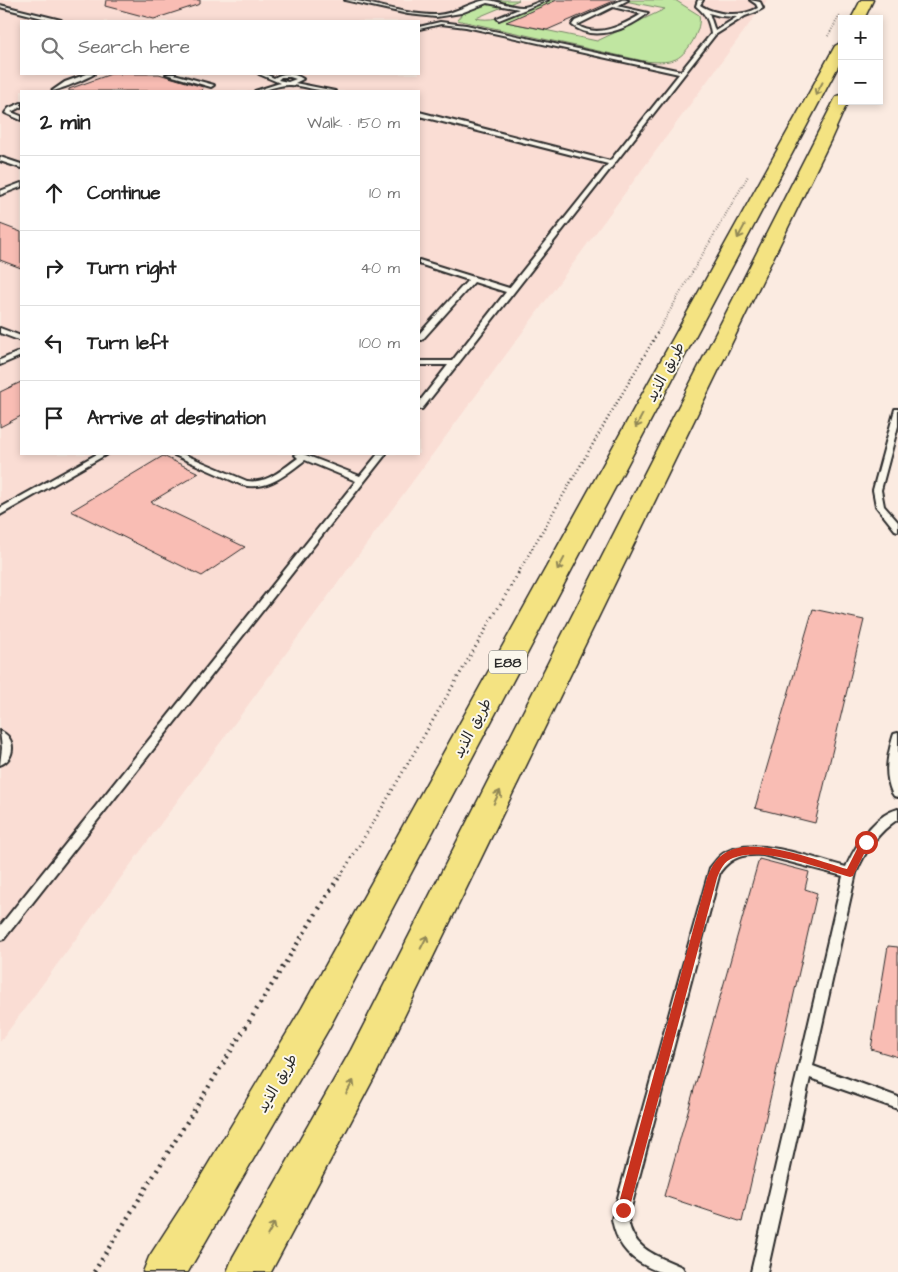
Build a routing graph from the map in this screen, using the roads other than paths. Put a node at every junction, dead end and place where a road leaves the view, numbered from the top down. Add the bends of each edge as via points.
1 (347, 0) edge
2 (546, 0) edge
3 (626, 0) edge
4 (701, 0) edge
5 (752, 0) edge
6 (867, 0) edge
7 (487, 1) edge
8 (689, 1) edge
9 (758, 2) edge
10 (0, 6) edge
11 (613, 6) junction
12 (698, 6) junction
13 (524, 9) junction
14 (705, 10) junction
15 (459, 12) junction
16 (408, 13) junction
17 (744, 14) junction
18 (859, 15) edge
19 (437, 16) junction
20 (450, 19) junction
21 (499, 19) dead end
22 (55, 20) edge
23 (427, 20) junction
24 (441, 23) junction
25 (420, 26) edge
26 (466, 26) junction
27 (420, 27) edge
28 (713, 34) junction
29 (833, 45) edge
30 (683, 73) junction
31 (88, 75) edge
32 (173, 75) edge
33 (263, 75) edge
34 (286, 75) joint
35 (304, 75) edge
36 (300, 78) junction
37 (274, 80) junction
38 (289, 84) junction
39 (211, 85) dead end
40 (315, 87) junction
41 (56, 90) edge
42 (259, 90) edge
43 (328, 90) edge
44 (20, 105) edge
45 (839, 105) edge
46 (420, 114) edge
47 (20, 118) edge
48 (0, 159) edge
49 (611, 164) junction
50 (20, 166) edge
51 (20, 185) edge
52 (0, 193) edge
53 (420, 262) edge
54 (473, 279) junction
55 (510, 291) junction
56 (0, 330) edge
57 (420, 337) edge
58 (20, 339) edge
59 (20, 353) edge
60 (0, 363) edge
61 (420, 363) edge
62 (454, 363) junction
63 (420, 406) edge
64 (898, 411) edge
65 (101, 455) edge
66 (178, 455) edge
67 (300, 455) edge
68 (381, 455) edge
69 (360, 480) junction
70 (0, 512) edge
71 (898, 528) edge
72 (0, 736) edge
73 (898, 737) edge
74 (0, 761) edge
75 (898, 793) edge
76 (898, 813) edge
77 (850, 873) junction
78 (0, 935) edge
79 (806, 1070) junction
80 (898, 1103) edge
81 (164, 1272) edge
82 (248, 1272) edge
83 (677, 1272) edge
84 (759, 1272) edge

1 - 16 lane
2 - 13 lane
3 - 11 lane
4 - 12 lane
5 - 9 lane
6 - 18 highway
7 - 13 lane
7 - 15 lane
8 - 12 lane
9 - 17 lane via 761,6 758,11
10 - 22 lane
11 - 11 lane via 646,13 603,33 574,26
12 - 14 lane
13 - 21 lane
14 - 17 lane
14 - 28 lane
15 - 19 lane
15 - 20 lane
16 - 19 lane
16 - 23 lane
17 - 28 lane
19 - 20 lane
19 - 23 lane
20 - 24 lane
20 - 26 lane
23 - 24 lane
23 - 25 lane
24 - 26 lane
24 - 27 lane
26 - 30 lane
28 - 30 lane
29 -> 81 highway, طريق الذيد / E88 via 315,1019
30 - 49 lane
31 - 41 lane
32 - 39 lane
33 - 37 lane
34 - 36 lane
34 - 37 lane
35 - 36 lane
36 - 38 lane
36 - 40 lane
37 - 38 lane
37 - 42 lane
38 - 40 lane
38 - 42 lane
40 - 43 lane
44 - 47 lane via 8,113
82 -> 45 highway via 364,1061
46 - 49 lane
48 - 50 lane
49 - 55 lane
51 - 52 lane
53 - 54 lane
54 - 55 lane
54 - 57 lane
55 - 62 lane
56 - 58 lane
59 - 60 lane
61 - 62 lane
62 - 63 lane
64 - 71 lane via 877,490 880,506
65 - 70 lane
66 - 67 lane via 256,485 268,482
67 - 69 lane
68 - 69 lane
69 - 78 lane
72 - 74 lane via 8,748
73 - 75 lane via 891,766
76 - 77 lane via 877,828 856,857
77 - 79 lane
77 - 83 lane via 754,849 729,855 714,872 620,1219 630,1247 639,1255
79 - 80 lane
79 - 84 lane

